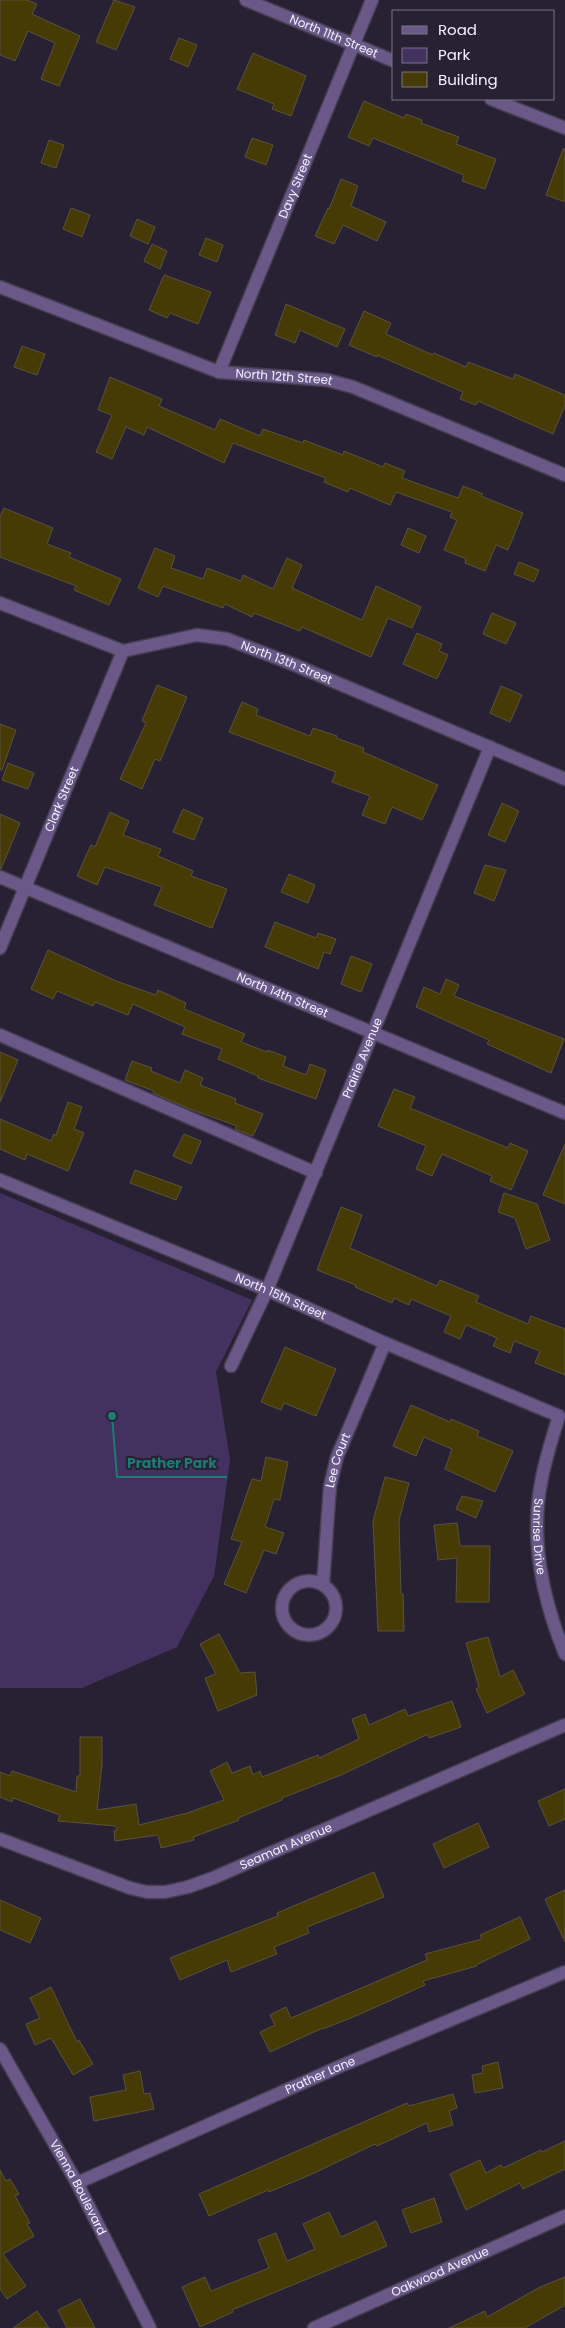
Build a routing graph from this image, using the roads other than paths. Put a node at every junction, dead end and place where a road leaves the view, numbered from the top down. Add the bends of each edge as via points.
1 (246, 0) edge
2 (372, 0) edge
3 (353, 45) junction
4 (392, 60) edge
5 (494, 100) edge
6 (565, 128) edge
7 (0, 287) edge
8 (219, 372) junction
9 (565, 475) edge
10 (0, 603) edge
11 (124, 651) junction
12 (490, 747) junction
13 (565, 779) edge
14 (0, 877) edge
15 (26, 887) junction
16 (0, 948) edge
17 (374, 1032) junction
18 (0, 1035) edge
19 (565, 1112) edge
20 (316, 1173) junction
21 (0, 1180) edge
22 (268, 1290) junction
23 (385, 1343) junction
24 (230, 1366) dead end
25 (559, 1416) joint
26 (323, 1585) junction
27 (565, 1654) edge
28 (565, 1725) edge
29 (0, 1839) edge
30 (565, 1972) edge
31 (0, 2049) edge
32 (77, 2183) junction
33 (565, 2216) edge
34 (150, 2328) edge
35 (314, 2328) edge

1 - 3 street, North 11th Street
2 - 3 street, Davy Street
3 - 4 street, North 11th Street
3 - 8 street, Davy Street
5 - 6 street
7 - 8 street, North 12th Street
8 - 9 street, North 12th Street via 327,380 353,387
10 - 11 street
11 - 12 street, North 13th Street via 197,635 227,639
11 - 15 street, Clark Street
12 - 13 street, North 13th Street
12 - 17 street, Prairie Avenue
14 - 15 street, North 14th Street
15 - 16 street, Clark Street
15 - 17 street, North 14th Street
17 - 19 street, North 14th Street
17 - 20 street, Prairie Avenue
18 - 20 street
20 - 22 street, Prairie Avenue
21 - 22 street, North 15th Street
22 - 23 street, North 15th Street
22 - 24 street, Prairie Avenue
23 - 25 street, North 15th Street
23 - 26 street, Lee Court via 337,1457 330,1486
25 - 27 street, Sunrise Drive via 540,1484 538,1534 544,1596
26 - 26 street via 334,1597 332,1622 327,1629 311,1636 294,1632 282,1617 281,1607 288,1590 304,1581
28 - 29 street, Seaman Avenue via 213,1878 165,1892 130,1888
30 - 32 street, Prather Lane via 343,2065
31 - 32 street, Vienna Boulevard
32 - 34 street, Vienna Boulevard
33 - 35 street, Oakwood Avenue

